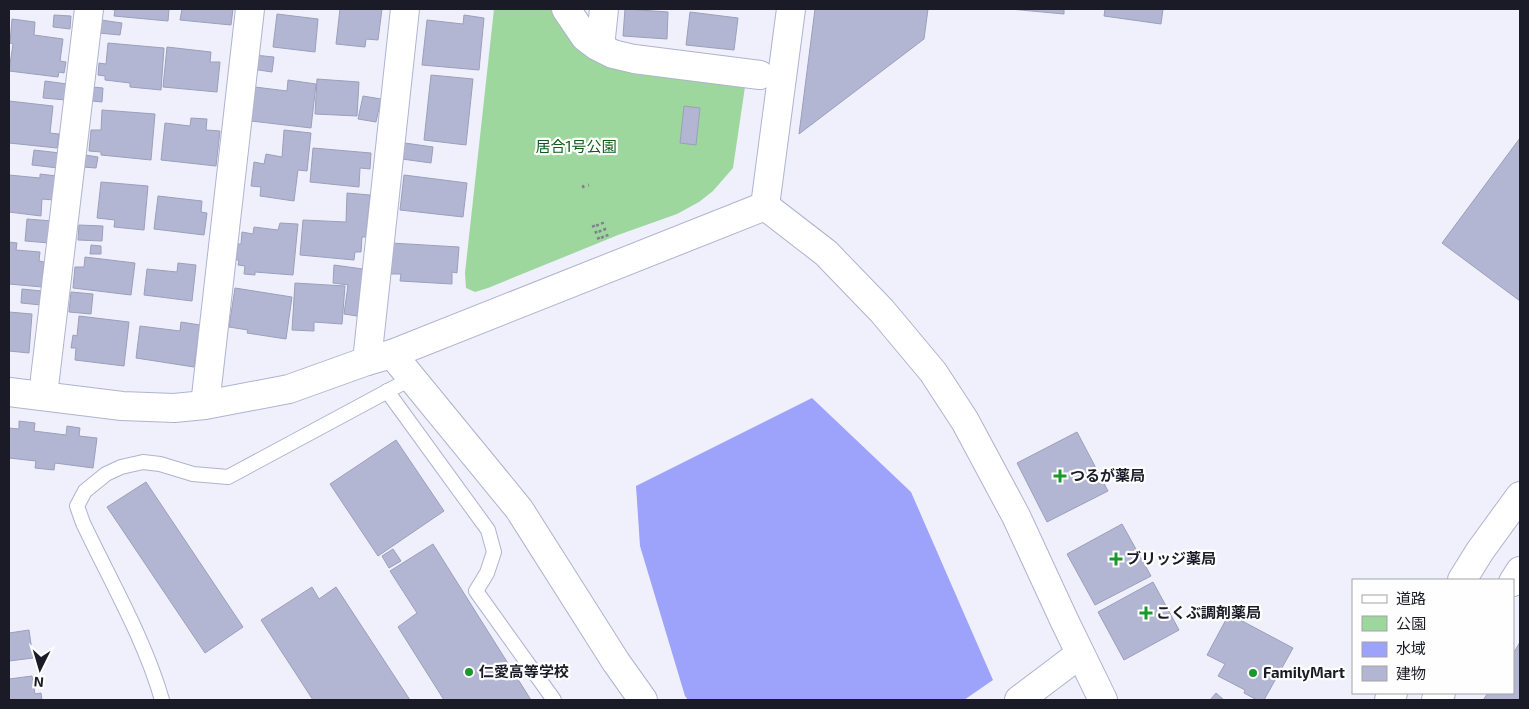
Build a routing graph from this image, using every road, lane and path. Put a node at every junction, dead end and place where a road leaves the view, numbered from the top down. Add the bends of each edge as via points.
1 (89, 9) edge
2 (250, 9) edge
3 (405, 9) edge
4 (566, 9) edge
5 (604, 9) edge
6 (791, 9) edge
7 (600, 48) junction
8 (760, 75) dead end
9 (589, 185) dead end
10 (582, 187) dead end
11 (765, 206) junction
12 (602, 222) dead end
13 (595, 225) dead end
14 (379, 357) junction
15 (412, 378) junction
16 (9, 392) edge
17 (387, 392) junction
18 (43, 395) junction
19 (205, 405) junction
20 (1520, 496) edge
21 (1463, 579) edge
22 (1080, 654) junction
23 (162, 700) edge
24 (554, 700) edge
25 (643, 700) edge
26 (1019, 700) edge
27 (1104, 700) edge

1 - 18 main road
2 - 19 main road
3 - 14 main road
4 - 7 main road via 585,37
5 - 7 main road
6 - 11 main road
7 - 8 main road via 634,59
9 - 10 path
11 - 14 main road
11 - 22 main road via 826,253 882,311 933,372 965,420 1016,516
12 - 13 path via 607,248
14 - 15 main road
14 - 19 main road via 289,389
15 - 17 lane
15 - 25 main road via 519,509
16 - 18 main road
17 - 23 lane via 228,477 193,474 143,462 106,474 86,491 78,506 83,523 146,654
17 - 24 lane via 488,530 494,552 476,591
18 - 19 main road via 122,406 174,408
20 - 21 main road
22 - 26 main road
22 - 27 main road

